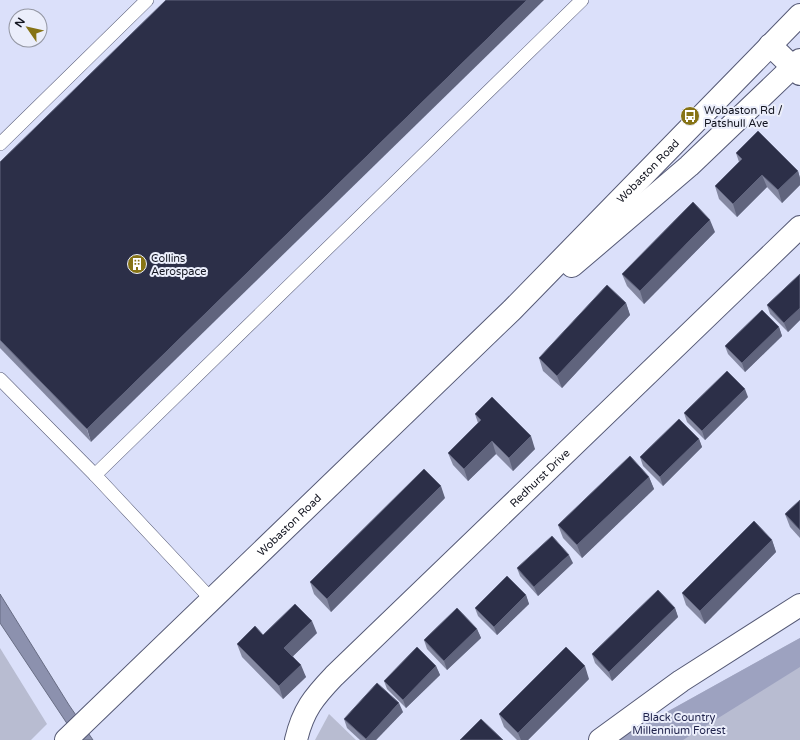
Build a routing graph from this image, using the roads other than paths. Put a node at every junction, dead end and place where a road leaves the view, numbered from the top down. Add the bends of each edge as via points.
1 (147, 0) edge
2 (582, 0) edge
3 (800, 15) edge
4 (770, 45) junction
5 (798, 67) edge
6 (0, 144) edge
7 (800, 227) edge
8 (512, 310) junction
9 (0, 378) edge
10 (95, 475) junction
11 (211, 599) junction
12 (800, 605) edge
13 (66, 740) edge
14 (296, 740) edge
15 (600, 740) edge

1 - 6 lane
2 - 10 lane
3 - 4 street, Wobaston Road
4 - 5 street
4 - 8 street, Wobaston Road
5 - 8 street, Wobaston Road via 689,166 554,281
7 - 14 street, Redhurst Drive via 334,676 313,698
8 - 11 street, Wobaston Road
9 - 10 lane
10 - 11 lane
11 - 13 street, Wobaston Road
12 - 15 street via 681,681

